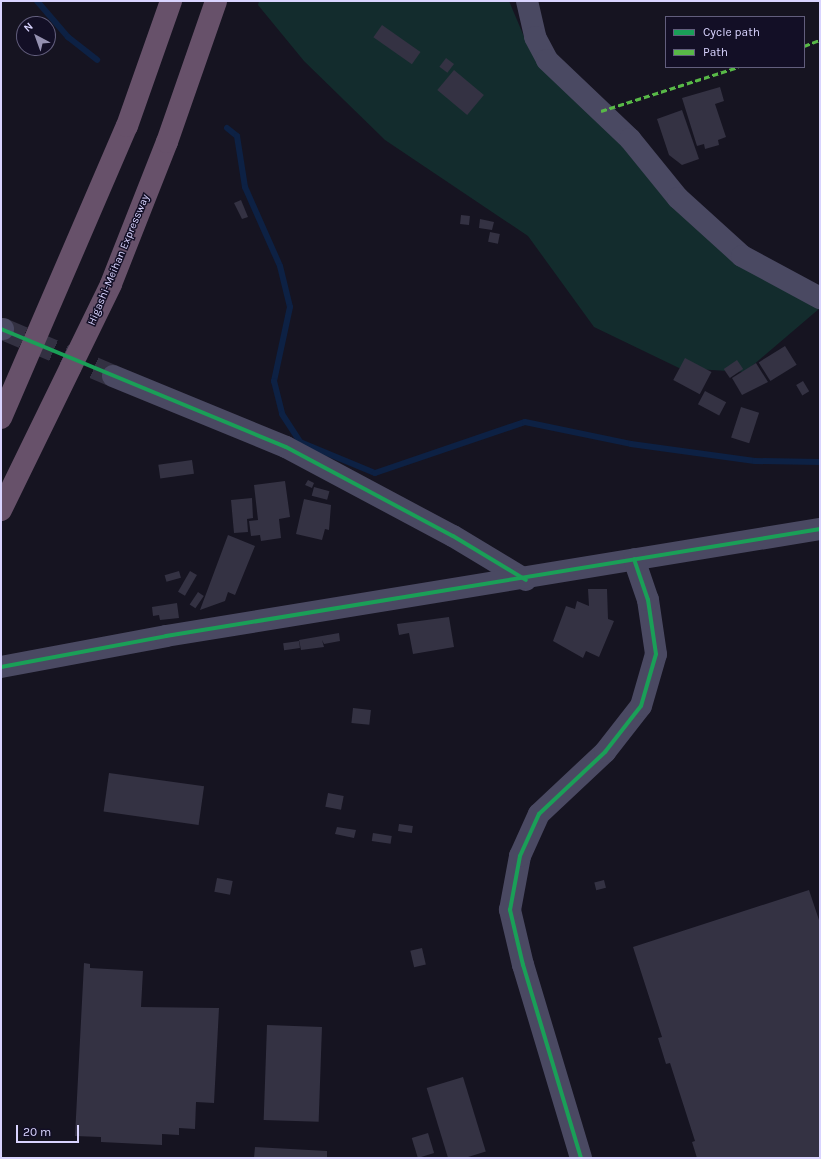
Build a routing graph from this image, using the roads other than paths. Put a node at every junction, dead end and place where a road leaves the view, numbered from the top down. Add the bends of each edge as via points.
1 (171, 1) edge
2 (216, 1) edge
3 (527, 1) edge
4 (820, 298) edge
5 (113, 376) tunnel mouth
6 (1, 418) edge
7 (1, 510) edge
8 (820, 529) edge
9 (634, 560) junction
10 (526, 580) junction
11 (1, 667) edge
12 (581, 1158) edge

1 - 6 highway via 126,126
2 - 7 highway, Higashi-Meihan Expressway via 167,142 111,284
3 - 4 street via 535,37 547,60 630,139 678,198 742,256
5 - 10 street via 286,447 454,536
8 - 9 street
9 - 10 street
9 - 12 street via 648,600 656,654 641,706 605,752 539,814 520,856 510,910 523,965
10 - 11 street via 166,636

